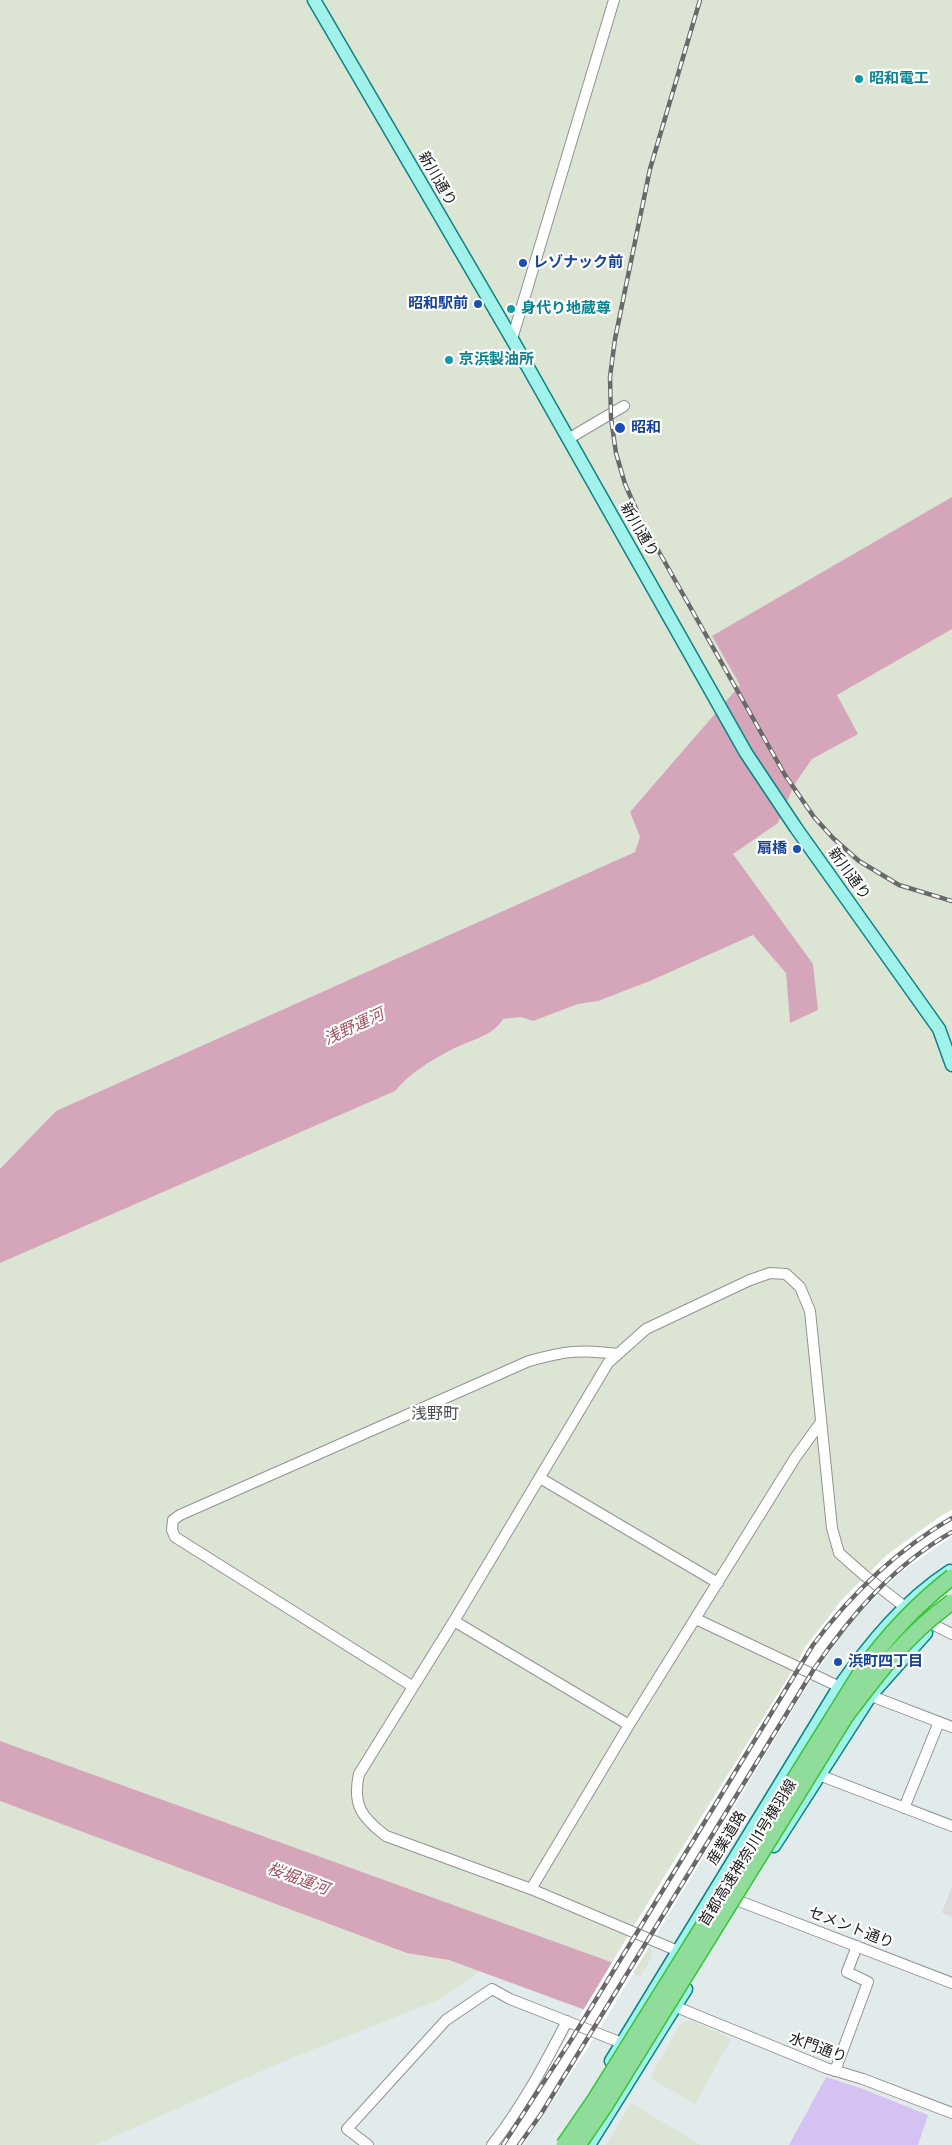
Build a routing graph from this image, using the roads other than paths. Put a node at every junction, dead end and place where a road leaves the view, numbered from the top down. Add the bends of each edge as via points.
1 (314, 0) edge
2 (614, 0) edge
3 (512, 339) junction
4 (624, 406) dead end
5 (568, 439) junction
6 (952, 1065) edge
7 (618, 1354) junction
8 (821, 1422) junction
9 (540, 1478) junction
10 (952, 1570) edge
11 (952, 1577) edge
12 (718, 1583) junction
13 (952, 1602) edge
14 (905, 1607) junction
15 (952, 1610) edge
16 (696, 1619) junction
17 (454, 1621) junction
18 (934, 1625) junction
19 (952, 1634) edge
20 (412, 1686) junction
21 (839, 1687) junction
22 (871, 1696) junction
23 (939, 1722) junction
24 (629, 1725) junction
25 (952, 1727) edge
26 (819, 1775) junction
27 (904, 1808) junction
28 (952, 1826) edge
29 (531, 1889) junction
30 (739, 1901) junction
31 (857, 1946) junction
32 (678, 1951) junction
33 (952, 1983) edge
34 (651, 1995) junction
35 (675, 2007) junction
36 (567, 2021) junction
37 (622, 2043) junction
38 (835, 2071) junction
39 (952, 2113) edge
40 (368, 2145) edge
41 (492, 2145) edge
42 (556, 2145) edge
43 (564, 2145) edge
44 (578, 2145) edge
45 (589, 2145) edge

1 - 3 main road, 新川通り
2 - 3 street
3 - 5 main road, 新川通り
4 - 5 street
5 - 6 main road, 新川通り via 746,753 939,1029
7 - 8 street via 646,1329 750,1280 770,1273 786,1274 800,1287 810,1311
7 - 9 street via 608,1363
7 - 20 street via 591,1350 564,1352 529,1361 173,1520 175,1538
8 - 12 street via 795,1458
8 - 14 street via 832,1528 839,1553
9 - 12 street
9 - 17 street
10 - 14 main road, 産業道路
11 - 43 highway, 首都高速神奈川1号横羽線, bridge via 915,1608 862,1671
12 - 16 street
13 - 44 highway, 首都高速神奈川1号横羽線, bridge via 897,1650 845,1717
14 - 18 street
14 - 21 main road, 産業道路 via 873,1641
15 - 18 main road
16 - 21 street
16 - 24 street
17 - 20 street
17 - 24 street
18 - 19 street
18 - 22 main road
20 - 29 street via 359,1774 356,1788 358,1807 369,1823 386,1836
21 - 22 street
21 - 32 main road, 産業道路
22 - 23 street
22 - 26 main road
23 - 25 street
23 - 27 street
24 - 29 street
26 - 27 street
26 - 30 main road
27 - 28 street
29 - 32 street
30 - 31 street, セメント通り
30 - 35 main road
31 - 33 street, セメント通り
31 - 38 street via 847,1972 868,1982
32 - 34 main road, 産業道路
34 - 35 street, 水門通り
34 - 37 main road, 産業道路
35 - 38 street, 水門通り
35 - 45 main road
36 - 37 street
36 - 40 street via 492,1989 446,2020 347,2129
36 - 41 street via 541,2071
37 - 42 main road, 産業道路
38 - 39 street, 水門通り via 863,2078

